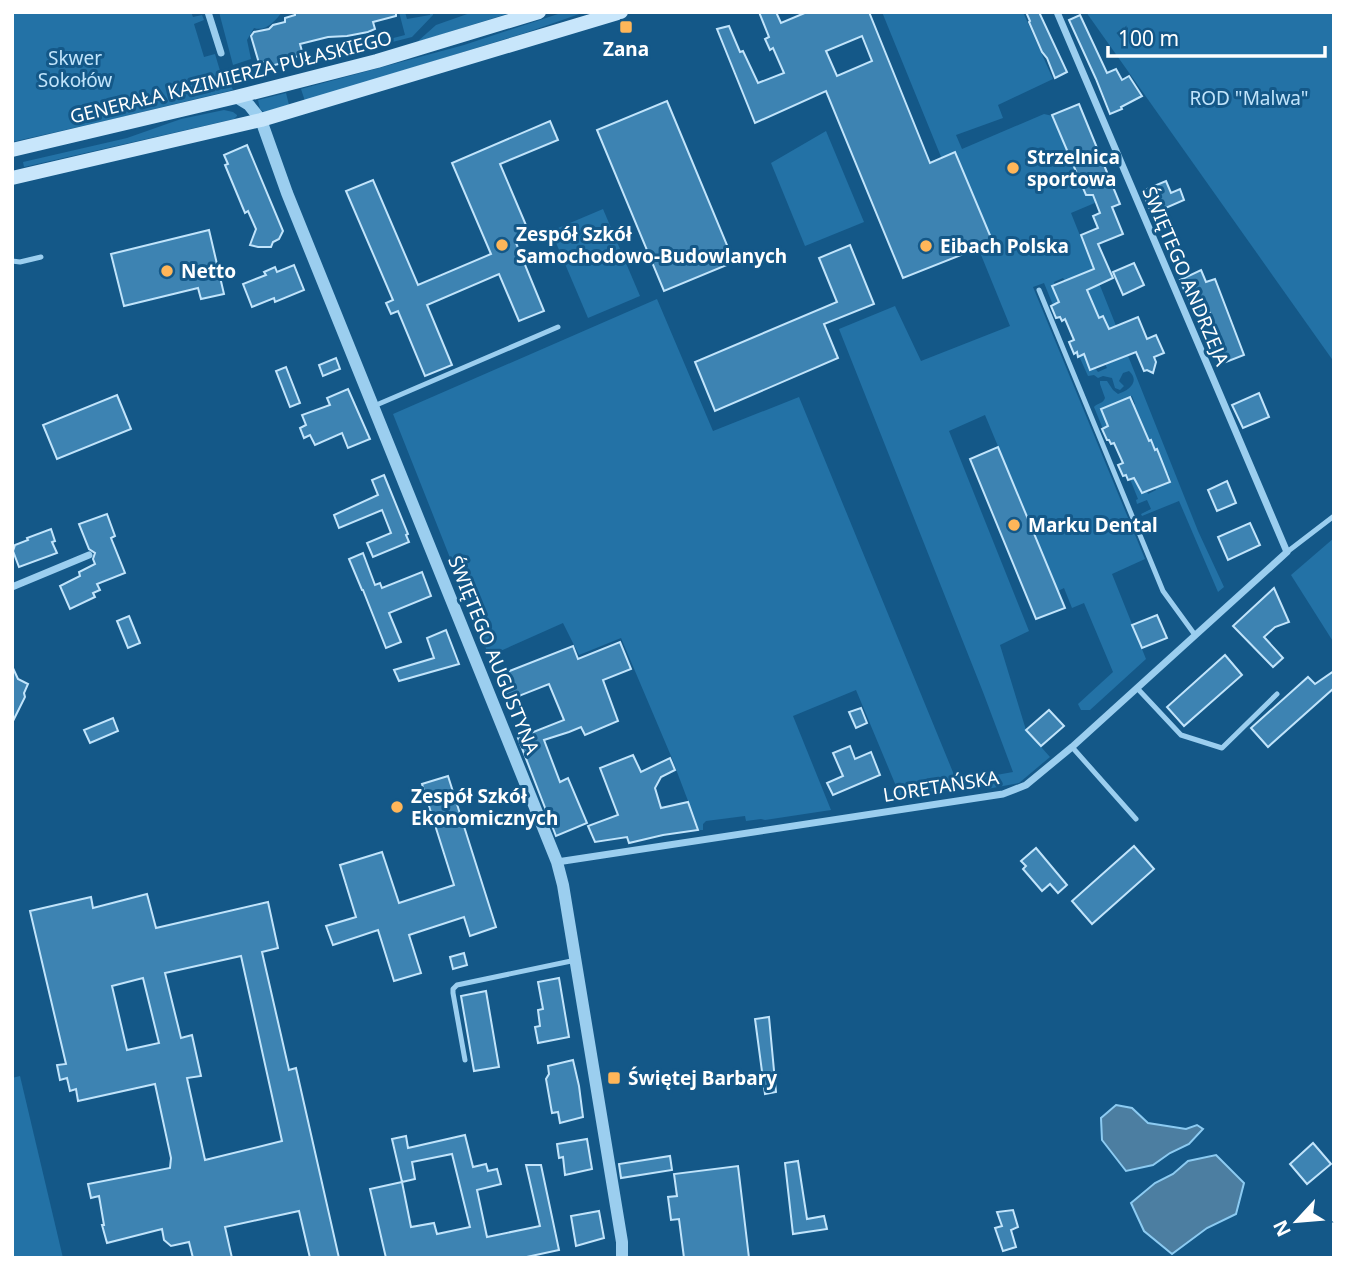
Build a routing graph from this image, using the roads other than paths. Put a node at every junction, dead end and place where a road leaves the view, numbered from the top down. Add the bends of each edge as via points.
1 (208, 12) edge
2 (539, 12) edge
3 (621, 12) edge
4 (1057, 12) edge
5 (221, 53) dead end
6 (236, 97) junction
7 (261, 120) junction
8 (12, 150) edge
9 (12, 178) edge
10 (41, 257) dead end
11 (12, 261) edge
12 (1039, 290) dead end
13 (558, 327) dead end
14 (374, 406) junction
15 (1334, 516) edge
16 (1287, 552) junction
17 (89, 555) dead end
18 (12, 587) edge
19 (1195, 635) junction
20 (1137, 688) junction
21 (1277, 694) dead end
22 (1072, 747) junction
23 (1136, 819) dead end
24 (557, 862) junction
25 (576, 960) junction
26 (465, 1060) dead end
27 (622, 1258) edge

1 - 5 street
2 - 6 main road, GENERAŁA KAZIMIERZA PUŁASKIEGO via 389,58
3 - 7 main road
4 - 16 street, ŚWIĘTEGO ANDRZEJA
6 - 7 street, ŚWIĘTEGO AUGUSTYNA
6 - 8 main road, GENERAŁA KAZIMIERZA PUŁASKIEGO
7 - 9 main road
7 - 14 street, ŚWIĘTEGO AUGUSTYNA
10 - 11 lane
12 - 19 lane via 1163,591
13 - 14 lane
14 - 24 street, ŚWIĘTEGO AUGUSTYNA
15 - 16 lane
16 - 19 street, LORETAŃSKA
17 - 18 street
19 - 20 street, LORETAŃSKA
20 - 21 lane via 1181,735 1222,748
20 - 22 street, LORETAŃSKA
22 - 23 lane
22 - 24 street, LORETAŃSKA via 1026,785 1003,794
24 - 25 street, ŚWIĘTEGO AUGUSTYNA
25 - 26 lane via 457,985 453,993
25 - 27 street, ŚWIĘTEGO AUGUSTYNA

